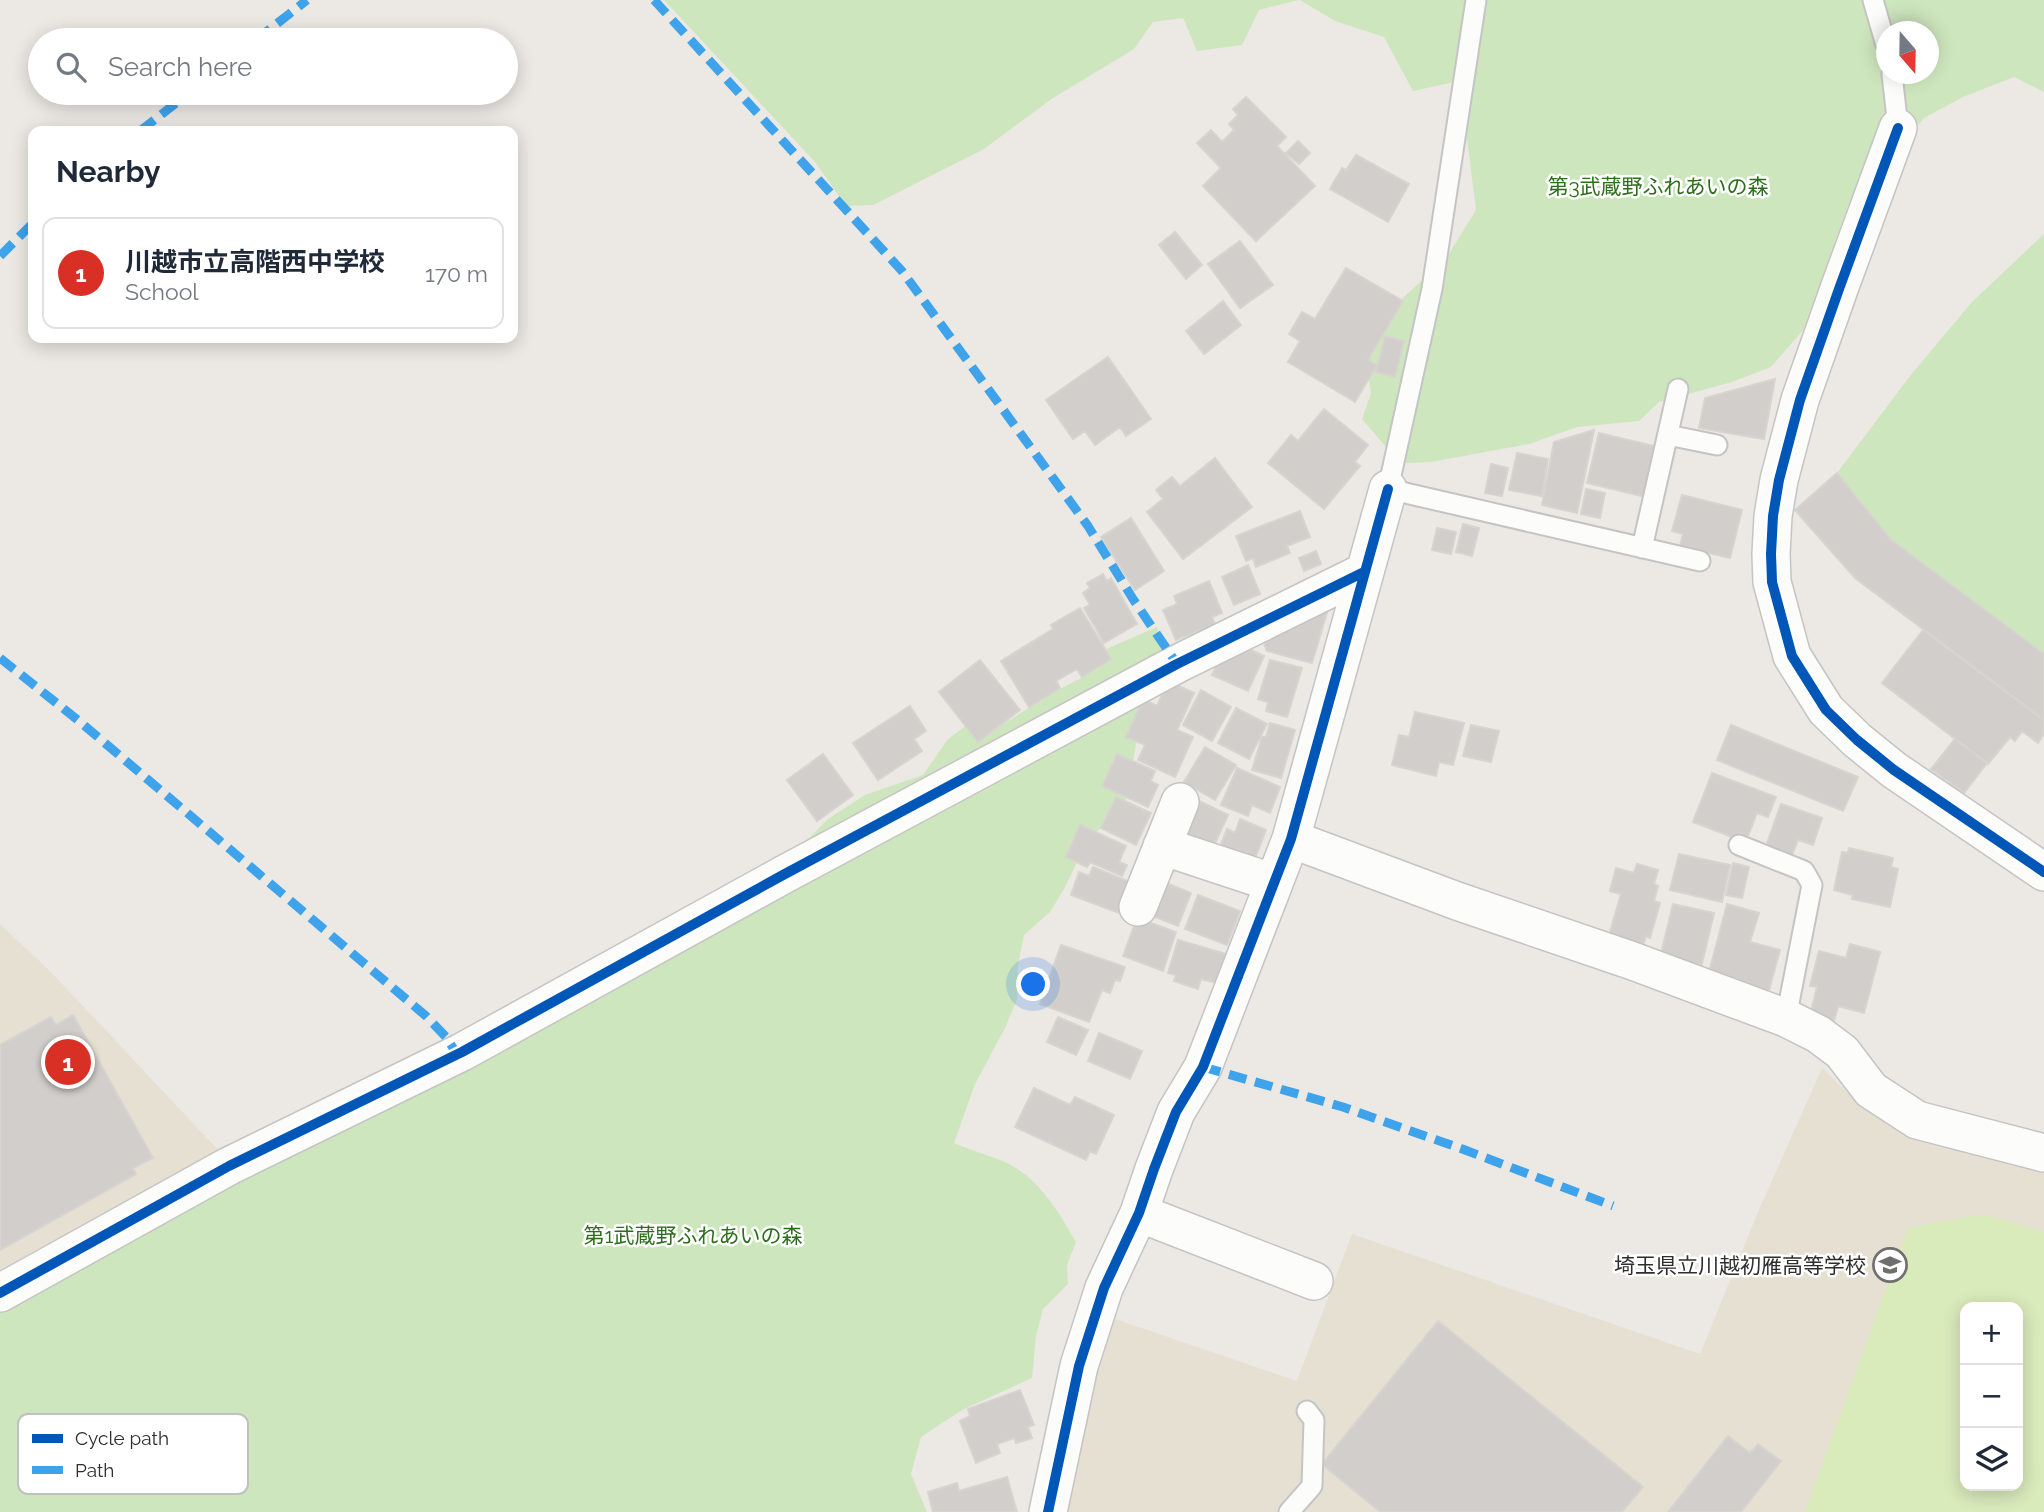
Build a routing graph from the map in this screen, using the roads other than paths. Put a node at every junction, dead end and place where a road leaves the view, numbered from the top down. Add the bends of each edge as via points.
1 (1476, 0) edge
2 (1873, 0) edge
3 (1879, 21) edge
4 (1893, 84) edge
5 (1898, 128) joint
6 (1678, 389) dead end
7 (1668, 435) junction
8 (1717, 445) dead end
9 (1388, 489) junction
10 (1642, 548) junction
11 (1700, 561) dead end
12 (1364, 572) junction
13 (1180, 802) dead end
14 (1291, 839) junction
15 (1739, 845) dead end
16 (1162, 846) junction
17 (2044, 872) edge
18 (1274, 883) junction
19 (1138, 907) dead end
20 (1786, 1018) junction
21 (2044, 1153) edge
22 (1139, 1213) junction
23 (1314, 1281) dead end
24 (0, 1293) edge
25 (1307, 1411) dead end
26 (1048, 1512) edge
27 (1289, 1512) edge

1 - 9 lane via 1432,289
2 - 3 lane
4 - 5 lane
5 - 17 street via 1800,400 1775,504 1772,583 1792,656 1826,710 1894,769
6 - 7 lane
7 - 8 lane
7 - 10 lane
9 - 10 lane
9 - 12 street
10 - 11 lane
12 - 14 street
12 - 24 street via 1177,664 462,1052 229,1166
13 - 16 street
14 - 18 street
14 - 20 street
15 - 20 lane via 1804,871 1812,885
16 - 18 street
16 - 19 street
18 - 22 street via 1203,1067 1176,1112
20 - 21 street via 1842,1052 1871,1090 1917,1120
22 - 23 street
22 - 26 street via 1104,1288 1079,1366
25 - 27 lane via 1314,1420 1312,1486

